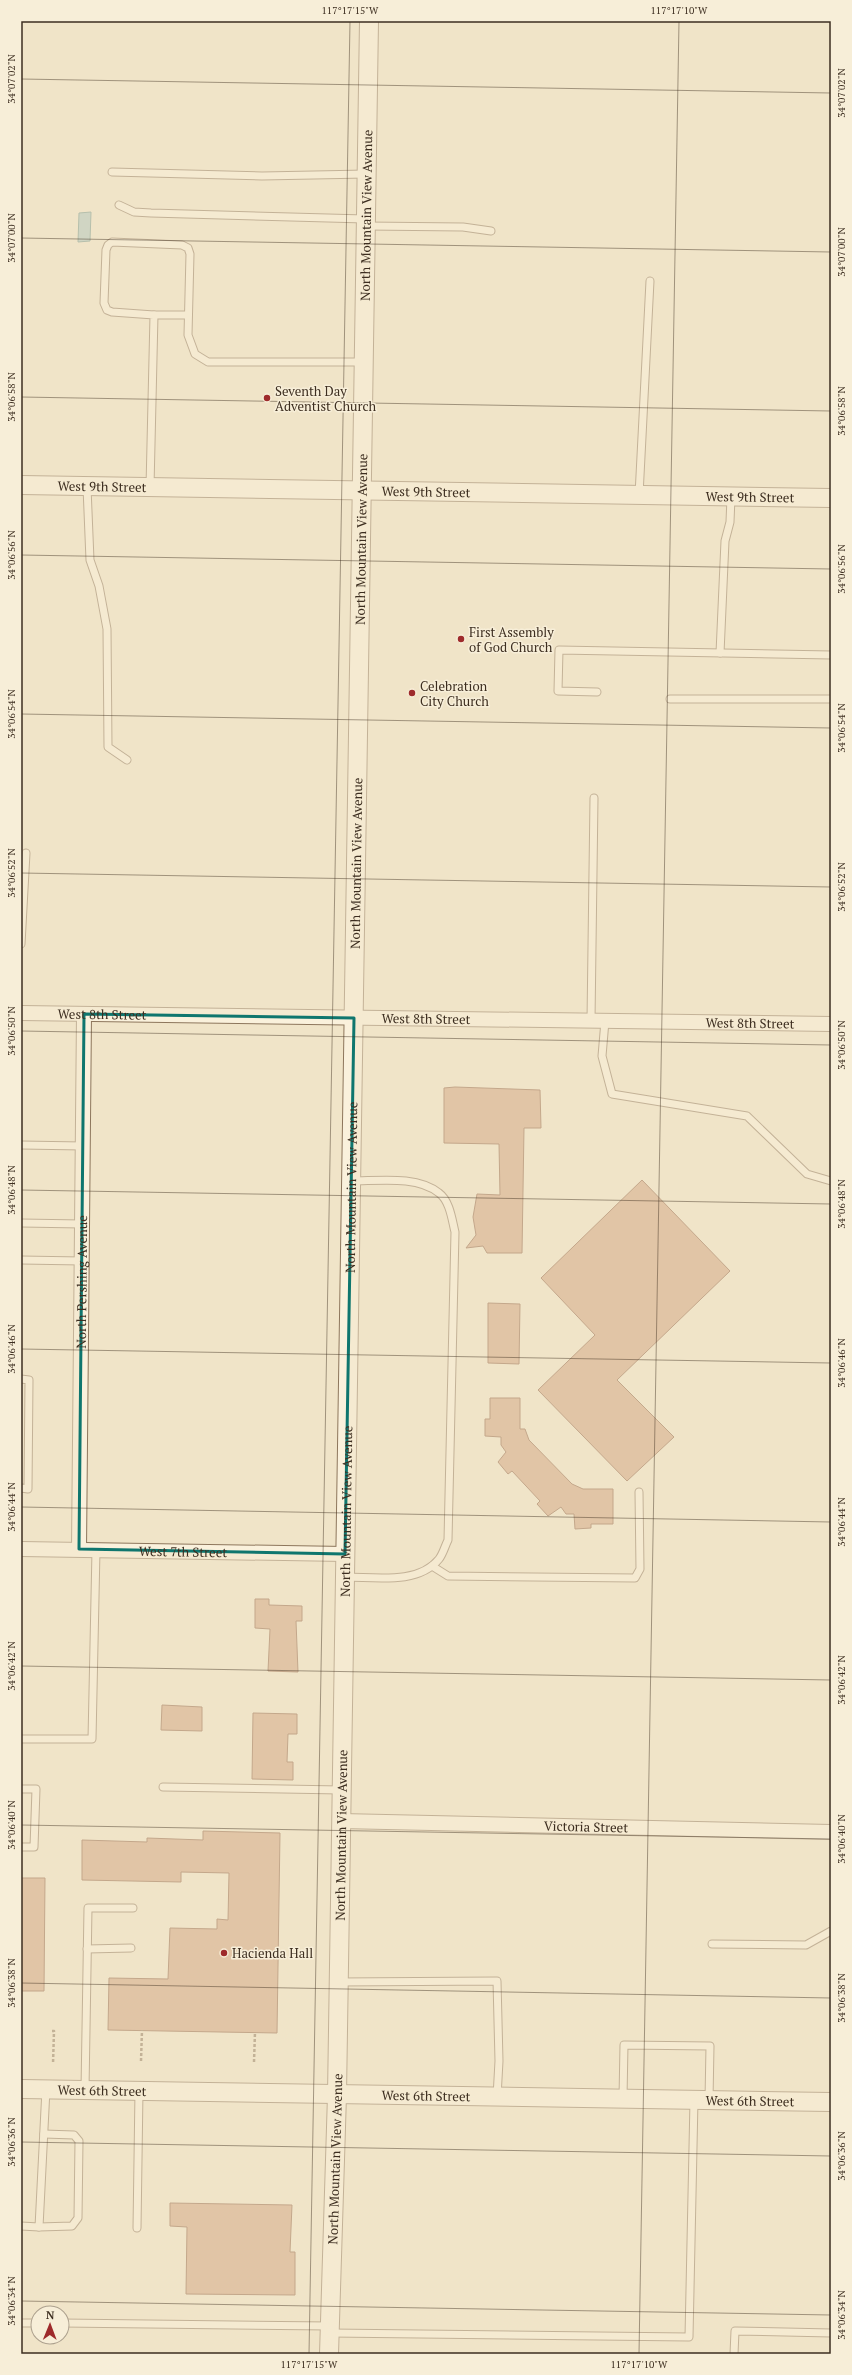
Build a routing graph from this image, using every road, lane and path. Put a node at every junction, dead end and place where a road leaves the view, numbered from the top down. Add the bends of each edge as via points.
1 (369, 21) edge
2 (112, 172) dead end
3 (366, 174) junction
4 (119, 205) dead end
5 (365, 223) junction
6 (491, 231) dead end
7 (650, 281) dead end
8 (154, 315) junction
9 (187, 315) junction
10 (363, 362) junction
11 (21, 485) edge
12 (87, 486) junction
13 (150, 487) junction
14 (361, 491) junction
15 (639, 495) junction
16 (731, 497) junction
17 (831, 498) edge
18 (720, 653) junction
19 (831, 655) edge
20 (597, 692) dead end
21 (670, 699) dead end
22 (831, 699) edge
23 (127, 760) dead end
24 (594, 798) dead end
25 (26, 853) dead end
26 (21, 944) edge
27 (21, 1013) edge
28 (84, 1014) junction
29 (354, 1018) junction
30 (591, 1021) junction
31 (605, 1021) junction
32 (831, 1024) edge
33 (21, 1145) edge
34 (83, 1146) junction
35 (351, 1181) junction
36 (831, 1181) edge
37 (21, 1223) edge
38 (82, 1224) junction
39 (21, 1260) edge
40 (82, 1261) junction
41 (21, 1379) edge
42 (21, 1488) edge
43 (639, 1492) dead end
44 (21, 1549) edge
45 (79, 1549) junction
46 (96, 1550) junction
47 (345, 1554) junction
48 (432, 1566) junction
49 (345, 1577) junction
50 (21, 1739) edge
51 (163, 1787) dead end
52 (21, 1789) edge
53 (341, 1790) junction
54 (341, 1821) junction
55 (831, 1832) edge
56 (21, 1847) edge
57 (133, 1908) dead end
58 (831, 1931) edge
59 (712, 1944) dead end
60 (131, 1948) dead end
61 (87, 1949) junction
62 (339, 1982) junction
63 (142, 2030) dead end
64 (52, 2031) dead end
65 (255, 2032) dead end
66 (141, 2061) dead end
67 (254, 2062) dead end
68 (53, 2064) dead end
69 (21, 2089) edge
70 (46, 2089) junction
71 (85, 2090) junction
72 (139, 2091) junction
73 (337, 2094) junction
74 (497, 2097) junction
75 (623, 2098) junction
76 (702, 2100) junction
77 (831, 2102) edge
78 (44, 2134) junction
79 (21, 2226) edge
80 (39, 2227) junction
81 (137, 2228) dead end
82 (70, 2323) edge
83 (330, 2330) junction
84 (831, 2333) edge
85 (329, 2354) edge
86 (734, 2354) edge

1 - 3 street, North Mountain View Avenue
2 - 3 lane via 262,176
3 - 5 street, North Mountain View Avenue
4 - 5 lane via 134,212 151,214
5 - 6 lane
5 - 10 street, North Mountain View Avenue
7 - 15 lane
8 - 9 lane
8 - 9 lane via 107,310 104,303 108,245 112,242 174,244 188,248 190,254
8 - 13 lane
9 - 10 lane via 188,335 195,354 208,362
10 - 14 street, North Mountain View Avenue
11 - 12 street, West 9th Street
12 - 13 street, West 9th Street
12 - 23 lane via 90,560 99,586 108,630 108,747
13 - 14 street, West 9th Street
14 - 15 street, West 9th Street
14 - 29 street, North Mountain View Avenue
15 - 16 street, West 9th Street
16 - 17 street, West 9th Street
16 - 18 lane via 730,522 725,541
18 - 19 lane
18 - 20 lane via 559,650 558,691
21 - 22 lane
24 - 30 lane
25 - 26 lane
27 - 28 street, West 8th Street
28 - 29 street, West 8th Street
28 - 34 street, North Pershing Avenue
29 - 30 street, West 8th Street
29 - 35 street, North Mountain View Avenue
30 - 31 street, West 8th Street
31 - 32 street, West 8th Street
31 - 36 lane via 602,1056 612,1094 747,1116 807,1174
33 - 34 lane
34 - 38 street, North Pershing Avenue
35 - 47 street, North Mountain View Avenue
35 - 48 lane via 413,1182 427,1186 440,1193 450,1211 456,1232 448,1540 440,1558
37 - 38 lane
38 - 40 street, North Pershing Avenue
39 - 40 lane
40 - 45 street, North Pershing Avenue
41 - 42 lane via 29,1380 28,1489
43 - 48 lane via 640,1569 635,1578 448,1576
44 - 45 street, West 7th Street
45 - 46 street, West 7th Street
46 - 47 street, West 7th Street
46 - 50 lane via 92,1740
47 - 49 street, North Mountain View Avenue
48 - 49 lane via 407,1577
49 - 53 street, North Mountain View Avenue
51 - 53 lane
52 - 56 lane via 36,1789 34,1847
53 - 54 street, North Mountain View Avenue
54 - 55 street, Victoria Street
54 - 62 street, North Mountain View Avenue
57 - 61 lane via 88,1908
58 - 59 lane via 806,1945
60 - 61 lane
61 - 71 lane
62 - 73 street, North Mountain View Avenue
62 - 74 lane via 497,1981 500,2061
63 - 66 path
64 - 68 path
65 - 67 path
69 - 70 street, West 6th Street
70 - 71 street, West 6th Street
70 - 78 lane
71 - 72 street, West 6th Street
72 - 73 street, West 6th Street
72 - 81 lane
73 - 74 street, West 6th Street
73 - 83 street, North Mountain View Avenue
74 - 75 street, West 6th Street
75 - 76 street, West 6th Street
75 - 76 lane via 624,2045 710,2046
76 - 77 street, West 6th Street
76 - 83 lane via 689,2338
78 - 80 lane
78 - 80 lane via 74,2135 79,2141 78,2218 72,2226
79 - 80 lane
82 - 83 lane
83 - 85 street, North Mountain View Avenue
84 - 86 lane via 735,2331

